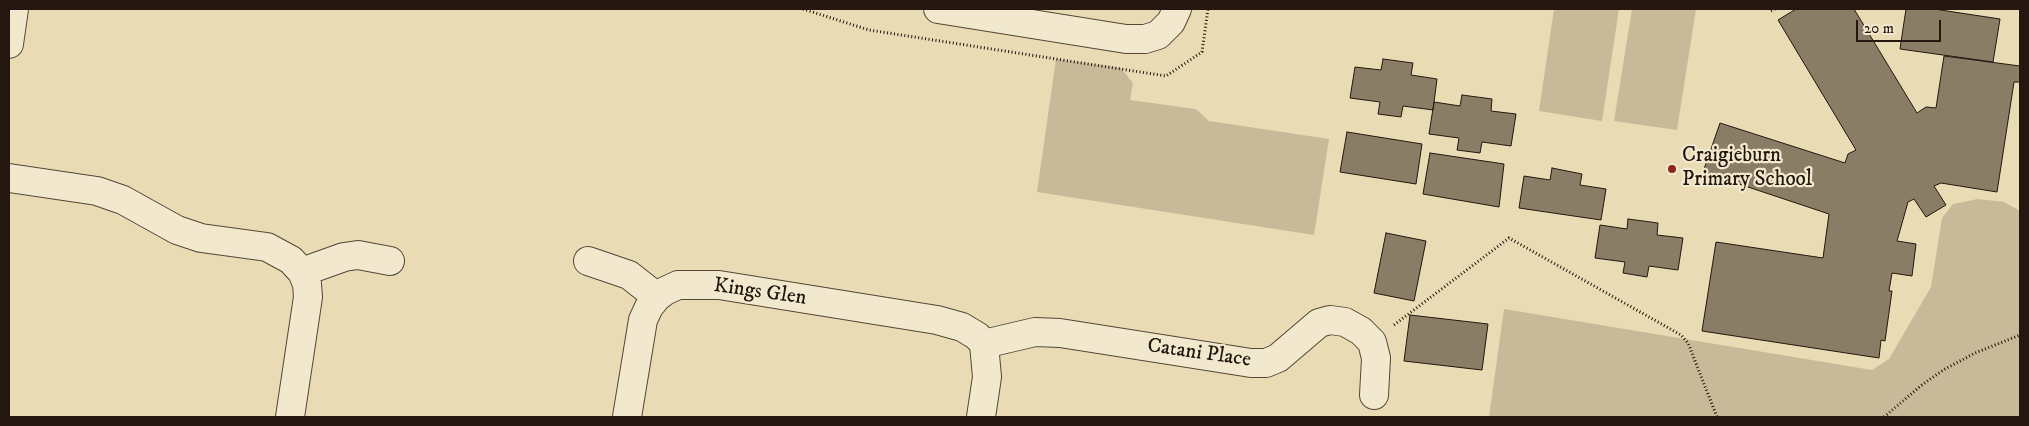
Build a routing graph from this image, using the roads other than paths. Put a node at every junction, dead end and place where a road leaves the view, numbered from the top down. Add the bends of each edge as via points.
1 (14, 9) edge
2 (938, 9) edge
3 (1177, 9) edge
4 (9, 44) edge
5 (9, 178) edge
6 (390, 261) dead end
7 (588, 261) dead end
8 (302, 272) junction
9 (656, 297) junction
10 (984, 344) junction
11 (1374, 395) dead end
12 (290, 417) edge
13 (627, 417) edge
14 (981, 417) edge

1 - 4 street
2 - 3 street via 1126,39 1158,35 1171,22
5 - 8 street via 97,192 123,200 177,230 201,238 268,247 291,260
6 - 8 street via 358,255
7 - 9 street via 629,275
8 - 12 street via 308,284 308,297
9 - 10 street, Kings Glen via 678,285 718,285 937,320 962,327
9 - 13 street via 643,320
10 - 11 street, Catani Place via 1036,332 1060,333 1266,363 1278,358 1319,323 1330,320 1345,322 1372,342 1376,358
10 - 14 street via 987,378

